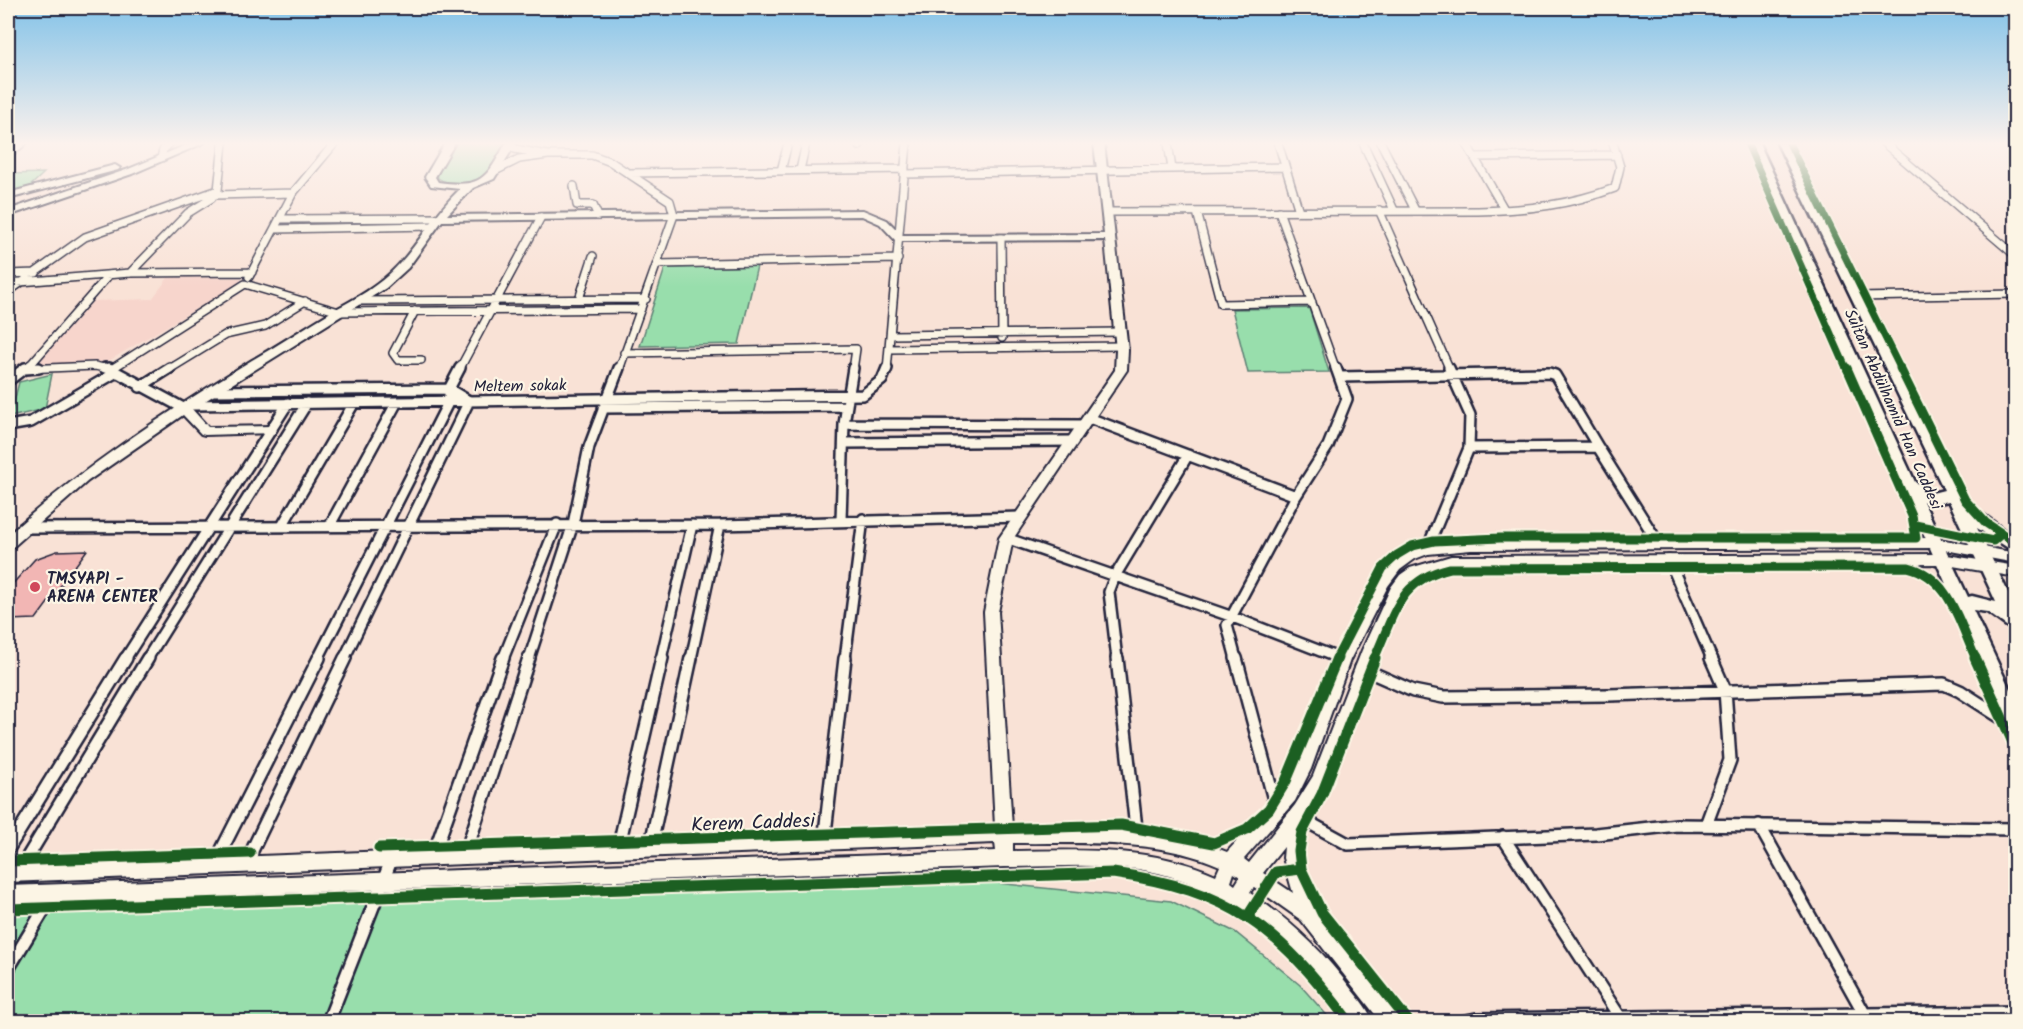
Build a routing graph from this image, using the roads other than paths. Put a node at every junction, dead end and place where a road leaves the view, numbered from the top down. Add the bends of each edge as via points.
1 (28, 191) edge
2 (73, 191) edge
3 (443, 191) edge
4 (465, 191) edge
5 (575, 191) edge
6 (655, 191) edge
7 (903, 191) edge
8 (1105, 191) edge
9 (1293, 191) edge
10 (1385, 191) edge
11 (1405, 191) edge
12 (1494, 191) edge
13 (1608, 191) edge
14 (1776, 191) edge
15 (1806, 191) edge
16 (1940, 191) edge
17 (217, 192) junction
18 (293, 193) joint
19 (8, 196) edge
20 (1504, 209) junction
21 (1379, 210) junction
22 (1394, 210) junction
23 (1415, 210) junction
24 (1279, 211) junction
25 (1299, 211) junction
26 (1107, 212) junction
27 (1197, 212) junction
28 (8, 213) edge
29 (674, 215) junction
30 (598, 216) junction
31 (541, 217) junction
32 (281, 219) junction
33 (434, 222) junction
34 (275, 229) junction
35 (1110, 237) junction
36 (899, 238) junction
37 (1001, 238) junction
38 (593, 256) dead end
39 (2016, 256) edge
40 (898, 259) junction
41 (657, 264) junction
42 (252, 272) junction
43 (36, 273) junction
44 (130, 273) junction
45 (8, 274) edge
46 (109, 275) junction
47 (8, 283) edge
48 (23, 283) junction
49 (245, 284) junction
50 (8, 292) edge
51 (2016, 294) edge
52 (1858, 297) junction
53 (495, 299) junction
54 (579, 299) junction
55 (646, 299) junction
56 (306, 301) junction
57 (361, 301) junction
58 (1312, 302) junction
59 (641, 309) junction
60 (490, 311) junction
61 (339, 312) junction
62 (415, 312) junction
63 (1002, 334) junction
64 (891, 335) junction
65 (1121, 339) junction
66 (1002, 347) junction
67 (889, 349) junction
68 (624, 353) junction
69 (421, 360) dead end
70 (25, 369) junction
71 (111, 371) junction
72 (1454, 376) junction
73 (1340, 377) junction
74 (9, 378) edge
75 (140, 387) junction
76 (449, 389) junction
77 (215, 391) junction
78 (449, 401) junction
79 (469, 401) junction
80 (848, 401) junction
81 (397, 402) junction
82 (307, 403) junction
83 (354, 403) junction
84 (605, 403) junction
85 (288, 404) junction
86 (189, 407) junction
87 (1086, 421) junction
88 (844, 424) junction
89 (8, 426) edge
90 (271, 430) junction
91 (1073, 441) junction
92 (844, 443) junction
93 (1598, 447) junction
94 (1469, 448) junction
95 (1188, 455) junction
96 (1907, 484) junction
97 (1951, 492) junction
98 (1296, 496) junction
99 (1021, 517) junction
100 (863, 519) junction
101 (841, 520) junction
102 (557, 524) junction
103 (573, 524) junction
104 (330, 525) junction
105 (388, 525) junction
106 (410, 525) junction
107 (692, 525) junction
108 (720, 525) junction
109 (208, 526) junction
110 (228, 526) junction
111 (282, 526) junction
112 (23, 528) junction
113 (1006, 538) junction
114 (8, 543) edge
115 (1934, 543) junction
116 (1659, 544) junction
117 (2016, 546) edge
118 (1427, 549) junction
119 (1978, 550) junction
120 (2016, 558) edge
121 (1941, 559) junction
122 (1669, 560) junction
123 (1986, 566) junction
124 (2016, 572) edge
125 (1115, 576) junction
126 (1963, 609) junction
127 (1230, 616) junction
128 (2014, 623) edge
129 (1343, 660) junction
130 (1361, 668) junction
131 (1725, 690) junction
132 (2016, 722) edge
133 (2016, 727) edge
134 (1277, 812) junction
135 (1295, 818) junction
136 (1706, 825) junction
137 (1759, 825) junction
138 (2016, 829) edge
139 (1003, 835) junction
140 (1137, 837) junction
141 (1503, 837) junction
142 (824, 842) junction
143 (650, 848) junction
144 (8, 849) edge
145 (618, 849) junction
146 (465, 855) junction
147 (433, 856) junction
148 (392, 858) junction
149 (1005, 859) junction
150 (1230, 862) junction
151 (246, 863) junction
152 (214, 865) junction
153 (13, 873) edge
154 (1250, 874) junction
155 (383, 881) junction
156 (1221, 886) junction
157 (54, 893) junction
158 (8, 895) edge
159 (1239, 896) junction
160 (1307, 914) junction
161 (8, 969) edge
162 (2016, 1012) edge
163 (1864, 1013) junction
164 (1622, 1020) edge
165 (328, 1022) edge
166 (1364, 1022) edge
167 (1394, 1022) edge
168 (1461, 1022) edge

1 - 19 street
2 - 28 street
3 - 33 street
4 - 33 street
5 - 30 street via 577,205 593,205
6 - 29 street via 670,201
7 - 36 street
8 - 26 street
9 - 25 street
10 - 22 street
11 - 23 street
12 - 20 street
13 - 20 street via 1568,205
14 - 96 main road, Sultan Abdülhamid Han Caddesi
15 - 52 main road, Sultan Abdülhamid Han Caddesi
16 - 39 street
17 - 18 street
17 - 43 street via 85,237
17 - 44 street via 188,213
18 - 32 street
20 - 23 street
21 - 22 street
21 - 25 street
21 - 72 street
22 - 23 street
24 - 25 street
24 - 27 street
24 - 58 street
26 - 27 street
26 - 35 street
27 - 58 street via 1221,304
29 - 30 street
29 - 36 street via 863,213 892,227
29 - 41 street
30 - 31 street
31 - 33 street
31 - 53 street
32 - 33 street
32 - 34 street
33 - 34 street
33 - 57 street via 403,267
34 - 42 street
35 - 37 street
35 - 65 street
36 - 37 street
36 - 40 street
37 - 63 street
38 - 54 street
40 - 41 street
40 - 64 street
41 - 55 street
42 - 44 street
42 - 49 street
43 - 45 street
43 - 48 street
44 - 46 street
46 - 48 street
46 - 70 street
47 - 48 street
48 - 50 street
49 - 56 street
49 - 71 street
51 - 52 street
52 - 97 main road, Sultan Abdülhamid Han Caddesi
53 - 54 street
53 - 57 street
53 - 60 street
54 - 55 street
55 - 59 street
56 - 61 street
56 - 75 street via 265,326 225,335
57 - 61 street
58 - 73 street
59 - 60 street
59 - 68 street
60 - 62 street
60 - 76 street
61 - 62 street
61 - 77 street
62 - 69 street via 393,353 398,360
63 - 64 street
63 - 65 street
63 - 66 street
64 - 67 street
65 - 66 street
65 - 87 street via 1121,370
66 - 67 street
67 - 80 street via 882,380
68 - 80 street via 856,349
68 - 84 street
70 - 71 street via 94,366
70 - 74 street
71 - 75 street
71 - 89 street via 31,423
72 - 73 street
72 - 93 street via 1555,375
72 - 94 street via 1470,415
73 - 98 street via 1347,399 1344,409 1328,446
75 - 86 street
76 - 77 street, Meltem sokak
76 - 78 street
76 - 79 street
77 - 86 street
78 - 79 street, Meltem sokak
78 - 81 street, Meltem sokak
78 - 105 street
79 - 84 street, Meltem sokak
79 - 106 street
80 - 84 street, Meltem sokak
80 - 88 street
81 - 83 street, Meltem sokak
81 - 104 street
82 - 83 street, Meltem sokak
82 - 85 street, Meltem sokak
82 - 110 street
83 - 111 street
84 - 103 street via 589,447
85 - 86 street, Meltem sokak
85 - 90 street
86 - 90 street via 205,431
86 - 112 street via 74,483
87 - 88 street
87 - 91 street
87 - 95 street
88 - 92 street
90 - 109 street
91 - 92 street
91 - 99 street
92 - 101 street
93 - 94 street
93 - 116 street
94 - 118 street
95 - 98 street
95 - 125 street
96 - 97 main road via 1937,499
96 - 115 main road, Sultan Abdülhamid Han Caddesi
97 - 117 main road via 1981,523
97 - 119 main road, Sultan Abdülhamid Han Caddesi
98 - 127 street
99 - 100 street
99 - 113 street
100 - 101 street
100 - 142 street
101 - 108 street
102 - 103 street
102 - 106 street
102 - 147 street via 494,681
103 - 107 street
103 - 146 street
104 - 105 street
104 - 111 street
105 - 106 street
105 - 152 street
106 - 151 street
107 - 108 street
107 - 145 street
108 - 143 street
109 - 110 street
109 - 112 street
109 - 144 street
110 - 111 street
110 - 153 street
112 - 114 street
113 - 125 street
113 - 139 street via 991,612
115 - 116 street
115 - 119 street
115 - 121 main road, Sultan Abdülhamid Han Caddesi
116 - 118 street via 1471,545
118 - 129 street via 1410,555 1395,567
119 - 120 street
119 - 123 main road, Sultan Abdülhamid Han Caddesi
121 - 122 street
121 - 123 street
121 - 126 main road, Sultan Abdülhamid Han Caddesi
122 - 130 street via 1432,564 1404,580
122 - 131 street
123 - 124 street
123 - 128 main road, Sultan Abdülhamid Han Caddesi
125 - 127 street
125 - 140 street via 1109,592
126 - 128 main road via 1972,602 1981,603
126 - 132 main road, Sultan Abdülhamid Han Caddesi
127 - 129 street
127 - 134 street via 1227,625
129 - 134 street via 1303,769
130 - 131 street via 1413,691 1443,697
130 - 135 street via 1318,781
131 - 133 street via 1944,684
131 - 136 street via 1730,760
134 - 150 street
135 - 141 street via 1348,844
135 - 154 street
135 - 160 street via 1292,858
136 - 137 street
136 - 141 street
137 - 138 street
137 - 163 street
139 - 140 street, Kerem Caddesi
139 - 142 street, Kerem Caddesi
139 - 149 street
140 - 150 street, Kerem Caddesi via 1205,851
141 - 164 street
142 - 143 street, Kerem Caddesi
143 - 145 street, Kerem Caddesi
145 - 146 street, Kerem Caddesi
146 - 147 street, Kerem Caddesi
147 - 148 street, Kerem Caddesi
148 - 151 street, Kerem Caddesi
148 - 155 street
149 - 155 street
149 - 156 street via 1139,862 1173,868
150 - 154 street, Kerem Caddesi
150 - 156 street
151 - 152 street, Kerem Caddesi
152 - 153 street, Kerem Caddesi
154 - 159 street
154 - 160 street, Kerem Caddesi
155 - 157 street
155 - 165 street
156 - 159 street
157 - 158 street
157 - 161 street
159 - 166 street via 1305,947 1334,978
160 - 167 street, Kerem Caddesi
162 - 163 street
163 - 164 street
164 - 168 street

